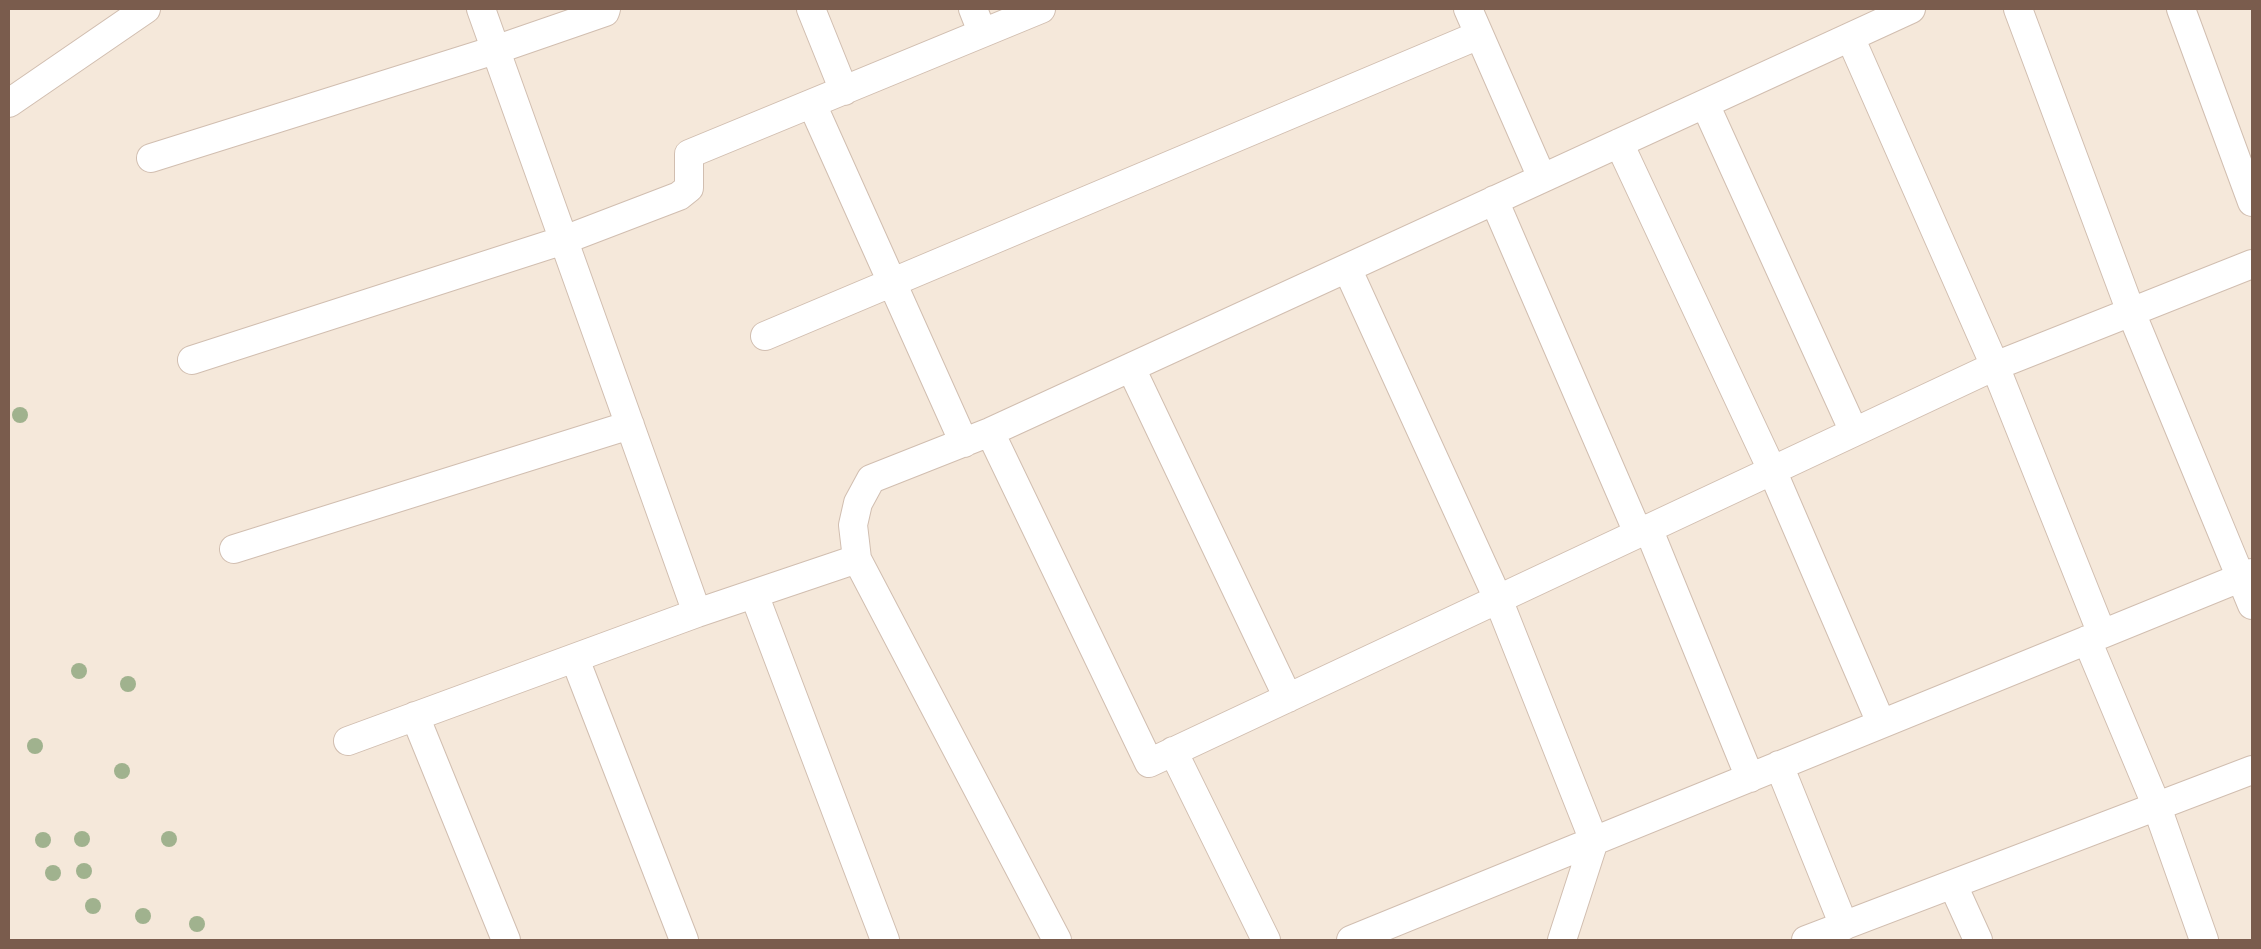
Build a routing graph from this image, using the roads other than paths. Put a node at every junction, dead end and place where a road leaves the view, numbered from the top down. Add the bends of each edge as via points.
1 (146, 9) edge
2 (481, 9) edge
3 (606, 9) edge
4 (811, 9) edge
5 (1041, 9) edge
6 (1912, 9) edge
7 (2018, 9) edge
8 (2181, 9) edge
9 (1474, 16) edge
10 (978, 20) edge
11 (1850, 37) junction
12 (495, 50) junction
13 (844, 91) junction
14 (9, 103) edge
15 (812, 104) junction
16 (1705, 104) junction
17 (1619, 143) junction
18 (151, 158) dead end
19 (1542, 178) junction
20 (1494, 200) junction
21 (2252, 202) edge
22 (564, 240) junction
23 (2252, 264) edge
24 (1347, 268) junction
25 (892, 283) junction
26 (2131, 312) junction
27 (765, 336) dead end
28 (192, 360) dead end
29 (1995, 366) junction
30 (1130, 368) junction
31 (630, 425) junction
32 (990, 432) junction
33 (1854, 432) junction
34 (964, 443) junction
35 (1772, 470) junction
36 (1643, 530) junction
37 (234, 550) dead end
38 (857, 559) junction
39 (2247, 575) edge
40 (754, 594) junction
41 (1498, 599) junction
42 (2252, 605) edge
43 (697, 613) junction
44 (2095, 637) junction
45 (575, 659) junction
46 (1288, 698) junction
47 (415, 716) junction
48 (1881, 724) junction
49 (348, 741) dead end
50 (1173, 751) junction
51 (1779, 765) junction
52 (2252, 770) edge
53 (1750, 778) junction
54 (2157, 807) junction
55 (1594, 841) junction
56 (1953, 885) junction
57 (1844, 926) junction
58 (877, 938) edge
59 (506, 940) edge
60 (684, 940) edge
61 (1057, 940) edge
62 (1266, 940) edge
63 (1351, 940) edge
64 (1562, 940) edge
65 (1806, 940) edge
66 (1978, 940) edge
67 (2204, 940) edge

1 - 14 street
2 - 12 street
3 - 12 street
4 - 13 street
5 - 10 street
6 - 11 street
7 - 26 street
8 - 21 street
9 - 19 street
9 - 25 street
10 - 13 street
11 - 16 street
11 - 29 street
12 - 18 street
12 - 22 street
13 - 15 street
15 - 22 street via 690,154 689,188 679,196
15 - 25 street
16 - 17 street
16 - 33 street
17 - 19 street
17 - 35 street
19 - 20 street
20 - 24 street
20 - 36 street
22 - 28 street
22 - 31 street
23 - 26 street
24 - 30 street
24 - 41 street
25 - 27 street
25 - 34 street
26 - 29 street
26 - 39 street
29 - 33 street
29 - 44 street
30 - 32 street
30 - 46 street
31 - 37 street
31 - 43 street
32 - 34 street
32 - 50 street via 1149,762
33 - 35 street
34 - 38 street via 871,479 858,503 853,525
35 - 36 street
35 - 48 street
36 - 41 street
36 - 53 street
38 - 40 street
38 - 61 street
39 - 42 street
39 - 44 street
40 - 43 street
40 - 58 street
41 - 46 street
41 - 55 street
43 - 45 street
44 - 48 street
44 - 54 street
45 - 47 street
45 - 60 street
46 - 50 street
47 - 49 street
47 - 59 street
48 - 51 street
50 - 62 street
51 - 53 street
51 - 57 street
52 - 54 street
53 - 55 street
54 - 56 street
54 - 67 street
55 - 63 street
55 - 64 street
56 - 57 street
56 - 66 street
57 - 65 street

